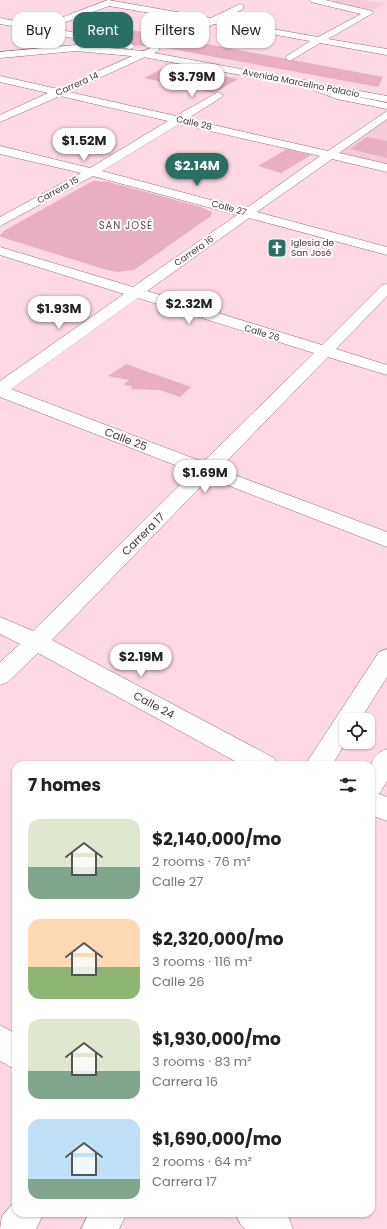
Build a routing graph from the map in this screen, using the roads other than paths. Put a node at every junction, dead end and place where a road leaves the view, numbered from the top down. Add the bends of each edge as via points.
1 (314, 0) edge
2 (240, 7) dead end
3 (65, 19) edge
4 (0, 21) edge
5 (213, 21) junction
6 (209, 23) edge
7 (12, 24) edge
8 (319, 40) junction
9 (73, 44) edge
10 (133, 46) edge
11 (155, 49) junction
12 (0, 50) edge
13 (387, 52) edge
14 (143, 54) junction
15 (0, 55) edge
16 (290, 58) dead end
17 (0, 79) edge
18 (304, 83) junction
19 (387, 91) edge
20 (60, 92) junction
21 (218, 96) dead end
22 (387, 99) edge
23 (387, 106) edge
24 (387, 114) edge
25 (0, 119) edge
26 (179, 120) junction
27 (0, 150) edge
28 (329, 154) junction
29 (387, 168) edge
30 (92, 172) junction
31 (247, 213) junction
32 (0, 222) edge
33 (0, 251) edge
34 (387, 252) edge
35 (387, 288) edge
36 (134, 293) junction
37 (323, 352) junction
38 (387, 370) edge
39 (0, 390) edge
40 (207, 470) junction
41 (387, 540) edge
42 (0, 625) edge
43 (36, 642) junction
44 (387, 658) edge
45 (0, 676) edge
46 (351, 713) edge
47 (339, 732) edge
48 (387, 758) edge
49 (258, 761) edge
50 (321, 761) edge
51 (375, 778) edge
52 (375, 804) edge
53 (387, 810) edge
54 (0, 1042) edge
55 (12, 1051) edge
56 (23, 1217) edge
57 (106, 1217) edge
58 (258, 1217) edge
59 (15, 1229) edge
60 (99, 1229) edge
61 (275, 1229) edge

1 - 8 street via 369,13
2 - 5 street
3 - 5 street via 108,3
4 - 7 street
5 - 6 street
5 - 8 street
8 - 13 street
8 - 16 street
9 - 12 street, Avenida Marcelino Palacio
10 - 11 street, Avenida Marcelino Palacio
11 - 14 street, Carrera 14
11 - 19 street, Avenida Marcelino Palacio via 206,56
14 - 15 street, Avenida Marcelino Palacio via 76,48
14 - 18 street, Avenida Marcelino Palacio
14 - 20 street, Carrera 14
17 - 20 street, Calle 28
18 - 22 street, Avenida Marcelino Palacio
18 - 23 street via 341,97
20 - 25 street, Carrera 14
20 - 26 street, Calle 28
21 - 26 street, Carrera 15
24 - 28 street, Carrera 16
26 - 28 street, Calle 28
26 - 30 street, Carrera 15
27 - 30 street, Calle 27
28 - 29 street, Calle 28
28 - 31 street, Carrera 16
30 - 31 street, Calle 27
30 - 32 street, Carrera 15
31 - 34 street, Calle 27
31 - 36 street, Carrera 16
33 - 36 street, Calle 26
35 - 37 street, Carrera 17
36 - 37 street, Calle 26
36 - 39 street, Carrera 16
37 - 38 street, Calle 26
37 - 40 street, Carrera 17
39 - 40 street, Calle 25
40 - 41 street, Calle 25
40 - 43 street, Carrera 17
42 - 43 street, Calle 24
43 - 45 street, Carrera 17
43 - 49 street, Calle 24
44 - 46 street
47 - 50 street
48 - 51 street
52 - 53 street
54 - 55 street
56 - 59 street
57 - 60 street
58 - 61 street

